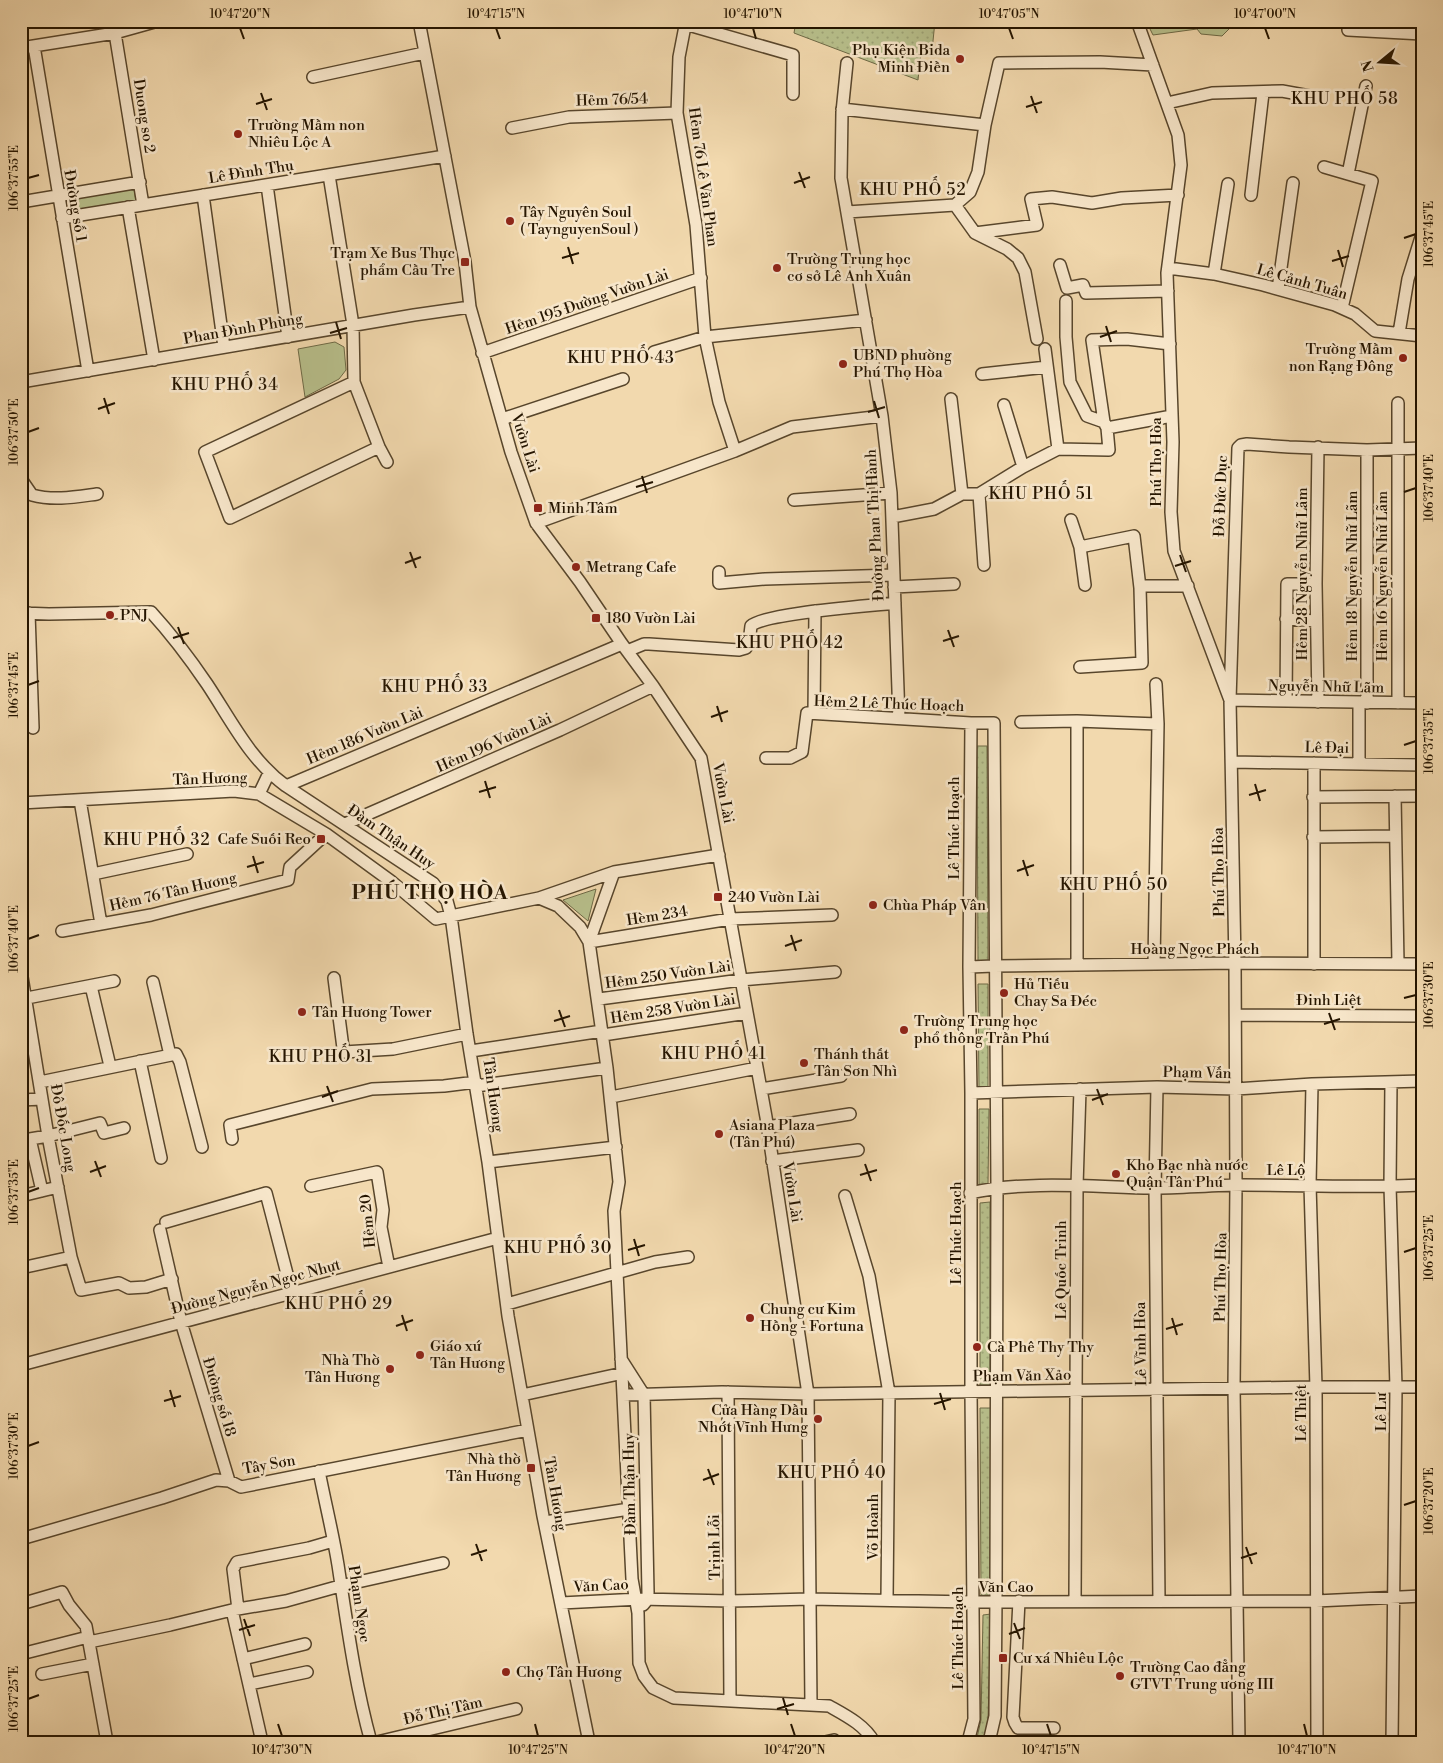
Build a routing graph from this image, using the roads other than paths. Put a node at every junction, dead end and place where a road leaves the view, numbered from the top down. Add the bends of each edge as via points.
1 (158, 21) edge
2 (419, 21) edge
3 (1136, 21) edge
4 (142, 23) edge
5 (685, 23) edge
6 (1348, 30) dead end
7 (115, 33) junction
8 (1422, 34) edge
9 (34, 46) junction
10 (21, 48) edge
11 (424, 53) junction
12 (847, 63) dead end
13 (1153, 65) junction
14 (313, 77) dead end
15 (1366, 86) dead end
16 (1263, 93) junction
17 (793, 94) dead end
18 (1315, 97) dead end
19 (1167, 103) junction
20 (842, 109) junction
21 (677, 113) junction
22 (985, 125) junction
23 (512, 128) dead end
24 (445, 156) junction
25 (1324, 167) dead end
26 (1348, 174) junction
27 (329, 175) junction
28 (140, 182) junction
29 (1293, 183) dead end
30 (1228, 184) dead end
31 (267, 185) junction
32 (1178, 194) junction
33 (202, 195) junction
34 (1250, 195) dead end
35 (58, 196) junction
36 (21, 202) edge
37 (144, 205) junction
38 (955, 205) junction
39 (128, 207) junction
40 (847, 212) junction
41 (62, 218) junction
42 (975, 233) junction
43 (1422, 234) edge
44 (1060, 265) dead end
45 (1168, 268) junction
46 (1214, 274) junction
47 (701, 278) junction
48 (1278, 289) junction
49 (1168, 292) junction
50 (1066, 301) dead end
51 (470, 307) junction
52 (1342, 308) junction
53 (866, 320) junction
54 (353, 325) junction
55 (1399, 333) junction
56 (1422, 336) edge
57 (288, 337) junction
58 (704, 337) junction
59 (1037, 339) dead end
60 (1170, 344) junction
61 (224, 347) junction
62 (1045, 349) dead end
63 (654, 352) dead end
64 (482, 353) junction
65 (154, 360) junction
66 (1047, 368) junction
67 (88, 371) junction
68 (982, 374) dead end
69 (623, 380) dead end
70 (21, 382) edge
71 (354, 382) junction
72 (951, 399) dead end
73 (1398, 403) dead end
74 (1004, 405) dead end
75 (882, 416) junction
76 (1172, 416) junction
77 (502, 419) junction
78 (1106, 425) junction
79 (379, 447) junction
80 (1318, 447) junction
81 (1397, 448) junction
82 (1422, 448) edge
83 (1058, 449) junction
84 (1367, 450) junction
85 (735, 451) junction
86 (387, 462) dead end
87 (1023, 467) junction
88 (21, 479) edge
89 (891, 493) junction
90 (98, 494) dead end
91 (962, 494) junction
92 (979, 494) junction
93 (794, 500) dead end
94 (892, 517) junction
95 (1071, 520) dead end
96 (536, 523) junction
97 (1080, 547) junction
98 (984, 565) dead end
99 (719, 572) dead end
100 (894, 575) junction
101 (954, 584) dead end
102 (1316, 584) junction
103 (1085, 585) dead end
104 (1140, 586) junction
105 (1188, 586) junction
106 (894, 587) junction
107 (895, 603) junction
108 (815, 611) junction
109 (25, 613) edge
110 (1286, 619) junction
111 (1316, 621) junction
112 (624, 647) junction
113 (1080, 667) dead end
114 (1156, 684) dead end
115 (653, 686) junction
116 (1230, 700) junction
117 (1286, 701) junction
118 (1318, 702) junction
119 (1363, 702) junction
120 (1398, 703) junction
121 (1422, 704) edge
122 (814, 713) junction
123 (899, 718) junction
124 (1077, 721) junction
125 (1021, 722) dead end
126 (971, 723) junction
127 (1158, 724) junction
128 (33, 728) dead end
129 (766, 758) dead end
130 (1232, 762) junction
131 (1314, 763) junction
132 (1358, 764) junction
133 (1422, 765) edge
134 (269, 773) junction
135 (286, 786) junction
136 (259, 794) junction
137 (1395, 796) junction
138 (1422, 796) edge
139 (1313, 798) junction
140 (80, 800) junction
141 (21, 803) edge
142 (345, 824) junction
143 (326, 834) junction
144 (1395, 836) junction
145 (1313, 837) junction
146 (187, 854) dead end
147 (719, 855) junction
148 (614, 872) junction
149 (93, 874) junction
150 (538, 898) junction
151 (832, 915) dead end
152 (451, 916) junction
153 (730, 919) junction
154 (100, 924) junction
155 (62, 931) dead end
156 (589, 942) junction
157 (1154, 964) junction
158 (1236, 964) junction
159 (1314, 964) junction
160 (1398, 964) junction
161 (1422, 964) edge
162 (1077, 965) junction
163 (994, 966) junction
164 (969, 967) junction
165 (21, 971) edge
166 (835, 972) dead end
167 (334, 978) dead end
168 (741, 980) junction
169 (114, 982) dead end
170 (153, 982) dead end
171 (91, 986) junction
172 (26, 998) junction
173 (598, 999) junction
174 (747, 1013) junction
175 (1236, 1015) junction
176 (1422, 1016) edge
177 (603, 1033) junction
178 (467, 1034) junction
179 (471, 1051) junction
180 (170, 1055) junction
181 (140, 1061) junction
182 (110, 1066) junction
183 (607, 1068) junction
184 (757, 1068) junction
185 (842, 1076) dead end
186 (1422, 1081) edge
187 (40, 1082) junction
188 (1390, 1082) junction
189 (476, 1084) junction
190 (1312, 1084) junction
191 (1157, 1087) junction
192 (760, 1089) junction
193 (1080, 1089) junction
194 (1236, 1089) junction
195 (971, 1092) junction
196 (996, 1092) junction
197 (611, 1097) junction
198 (42, 1099) junction
199 (21, 1100) edge
200 (850, 1114) dead end
201 (767, 1127) junction
202 (124, 1128) dead end
203 (48, 1136) junction
204 (232, 1139) dead end
205 (26, 1140) edge
206 (202, 1147) dead end
207 (616, 1147) junction
208 (858, 1150) dead end
209 (161, 1158) dead end
210 (772, 1161) junction
211 (488, 1162) junction
212 (1236, 1185) junction
213 (1310, 1185) junction
214 (1422, 1185) edge
215 (311, 1186) dead end
216 (1077, 1186) junction
217 (1390, 1186) junction
218 (58, 1187) junction
219 (997, 1187) junction
220 (1155, 1188) junction
221 (42, 1191) junction
222 (970, 1193) junction
223 (21, 1196) edge
224 (845, 1196) dead end
225 (498, 1238) junction
226 (71, 1257) junction
227 (688, 1257) dead end
228 (389, 1267) junction
229 (21, 1268) edge
230 (617, 1274) junction
231 (172, 1279) junction
232 (292, 1293) junction
233 (506, 1304) junction
234 (181, 1322) junction
235 (21, 1364) edge
236 (625, 1373) junction
237 (1316, 1387) junction
238 (1396, 1387) junction
239 (1422, 1387) edge
240 (1234, 1388) junction
241 (1157, 1389) junction
242 (1075, 1390) junction
243 (728, 1392) junction
244 (970, 1392) junction
245 (996, 1392) junction
246 (889, 1393) junction
247 (808, 1394) junction
248 (522, 1395) junction
249 (623, 1395) junction
250 (644, 1395) junction
251 (528, 1430) junction
252 (319, 1471) junction
253 (229, 1480) junction
254 (629, 1509) junction
255 (545, 1522) junction
256 (21, 1540) edge
257 (333, 1541) junction
258 (443, 1563) dead end
259 (340, 1586) junction
260 (1395, 1596) junction
261 (1422, 1596) edge
262 (635, 1599) junction
263 (648, 1599) junction
264 (809, 1599) junction
265 (730, 1600) junction
266 (886, 1600) junction
267 (1075, 1601) junction
268 (1159, 1601) junction
269 (1238, 1601) junction
270 (1316, 1601) junction
271 (973, 1602) junction
272 (996, 1602) junction
273 (1019, 1602) junction
274 (561, 1603) junction
275 (21, 1604) edge
276 (235, 1610) junction
277 (638, 1613) junction
278 (89, 1639) junction
279 (305, 1644) dead end
280 (21, 1654) edge
281 (243, 1659) junction
282 (93, 1664) junction
283 (307, 1672) dead end
284 (42, 1674) dead end
285 (250, 1684) junction
286 (730, 1701) junction
287 (810, 1705) junction
288 (516, 1709) dead end
289 (1054, 1728) dead end
290 (107, 1742) edge
291 (262, 1742) edge
292 (371, 1742) edge
293 (377, 1742) edge
294 (589, 1742) edge
295 (874, 1742) edge
296 (968, 1742) edge
297 (989, 1742) edge
298 (1239, 1742) edge
299 (1317, 1742) edge
300 (1392, 1742) edge

1 - 4 street
2 - 11 street, Vườn Lài
3 - 13 street, Phú Thọ Hòa
4 - 7 street
5 - 17 street via 793,55
5 - 21 street, Hẻm 76 Lê Văn Phan via 679,57
6 - 8 street
7 - 9 street
7 - 28 street, Duong so 2
9 - 10 street
9 - 35 street, Đường số 1
11 - 14 street
11 - 24 street, Vườn Lài
12 - 20 street, Đường Phan Thị Hành
13 - 19 street, Phú Thọ Hòa
13 - 22 street via 999,63
15 - 26 street
16 - 18 street via 1282,91
16 - 19 street via 1212,93
16 - 34 street
19 - 32 street, Phú Thọ Hòa via 1178,135 1181,165
20 - 22 street
20 - 40 street, Đường Phan Thị Hành via 841,178
21 - 23 street, Hẻm 76/54 via 569,117
21 - 47 street, Hẻm 76 Lê Văn Phan via 696,225
22 - 38 street via 978,172 970,192
24 - 27 street, Lê Đình Thụ
24 - 51 street, Vườn Lài
25 - 26 street
26 - 52 street via 1372,181
27 - 31 street, Lê Đình Thụ
27 - 54 street
28 - 35 street
28 - 37 street, Duong so 2
29 - 48 street
30 - 46 street
31 - 33 street, Lê Đình Thụ
31 - 57 street
32 - 42 street via 1092,203 1052,197 1031,199 1037,225
32 - 45 street, Phú Thọ Hòa
33 - 37 street, Lê Đình Thụ
33 - 61 street
35 - 36 street
35 - 41 street, Đường số 1
37 - 39 street, Lê Đình Thụ
38 - 40 street
38 - 42 street
39 - 41 street, Lê Đình Thụ
39 - 65 street
40 - 53 street, Đường Phan Thị Hành
41 - 67 street, Đường số 1
42 - 59 street via 1018,258 1025,272
43 - 55 street via 1408,279
44 - 49 street via 1067,288 1083,285 1086,293
45 - 46 street, Lê Cảnh Tuân
45 - 49 street, Phú Thọ Hòa
46 - 48 street, Lê Cảnh Tuân
47 - 58 street, Hẻm 76 Lê Văn Phan
47 - 64 street, Hẻm 195 Đường Vườn Lài
48 - 52 street, Lê Cảnh Tuân
49 - 60 street, Phú Thọ Hòa
50 - 78 street via 1070,382 1087,416
51 - 54 street, Phan Đình Phùng
51 - 64 street, Vườn Lài
52 - 55 street, Lê Cảnh Tuân via 1356,314 1375,330
53 - 58 street
53 - 75 street, Đường Phan Thị Hành
54 - 57 street, Phan Đình Phùng
54 - 71 street
55 - 56 street, Lê Cảnh Tuân
57 - 61 street, Phan Đình Phùng
58 - 63 street
58 - 85 street, Hẻm 76 Lê Văn Phan via 719,402
60 - 76 street, Phú Thọ Hòa
60 - 78 street via 1127,339 1092,340
61 - 65 street, Phan Đình Phùng
62 - 66 street
64 - 77 street, Vườn Lài
65 - 67 street, Phan Đình Phùng
66 - 68 street
66 - 83 street
67 - 70 street, Phan Đình Phùng
69 - 77 street
71 - 79 street
71 - 79 street via 205,452 230,518
72 - 91 street
73 - 81 street, Hẻm 16 Nguyễn Nhữ Lãm
74 - 87 street
75 - 85 street via 792,428
75 - 89 street, Đường Phan Thị Hành
76 - 78 street
76 - 105 street, Phú Thọ Hòa via 1173,541
77 - 96 street, Vườn Lài
78 - 83 street via 1109,450
79 - 86 street
80 - 84 street, Đỗ Đức Dục
80 - 102 street, Hẻm 28 Nguyễn Nhữ Lãm
80 - 116 street, Đỗ Đức Dục via 1247,444 1241,445 1237,451
81 - 82 street, Đỗ Đức Dục
81 - 84 street, Đỗ Đức Dục
81 - 120 street, Hẻm 16 Nguyễn Nhữ Lãm
83 - 87 street
84 - 119 street, Hẻm 18 Nguyễn Nhữ Lãm
85 - 96 street
87 - 92 street
88 - 90 street via 32,495 40,497 56,499
89 - 93 street
89 - 94 street, Đường Phan Thị Hành
91 - 92 street
91 - 94 street via 934,509
92 - 98 street
94 - 100 street, Đường Phan Thị Hành
95 - 97 street
96 - 112 street, Vườn Lài
97 - 103 street
97 - 104 street via 1134,536
99 - 100 street via 719,583
100 - 106 street, Đường Phan Thị Hành
101 - 106 street
102 - 110 street via 1287,584
102 - 111 street, Hẻm 28 Nguyễn Nhữ Lãm
104 - 105 street
104 - 113 street via 1142,663
105 - 116 street, Phú Thọ Hòa
106 - 107 street, Đường Phan Thị Hành
107 - 108 street
107 - 123 street, Đường Phan Thị Hành
108 - 112 street, Hẻm 186 Vườn Lài via 752,624 749,643 739,650 649,644
108 - 122 street
109 - 128 street
109 - 134 street, Đàm Thận Huy via 151,612 175,638 252,754
110 - 111 street
110 - 117 street
111 - 118 street, Hẻm 28 Nguyễn Nhữ Lãm
112 - 115 street, Vườn Lài
112 - 135 street, Hẻm 186 Vườn Lài
114 - 127 street
115 - 142 street, Hẻm 196 Vườn Lài
115 - 147 street, Vườn Lài via 701,758
116 - 117 street, Nguyễn Nhữ Lãm
116 - 130 street, Phú Thọ Hòa
117 - 118 street, Nguyễn Nhữ Lãm
118 - 119 street, Nguyễn Nhữ Lãm
119 - 120 street, Nguyễn Nhữ Lãm
119 - 132 street, Hẻm 18 Nguyễn Nhữ Lãm
120 - 121 street, Nguyễn Nhữ Lãm
122 - 123 street, Hẻm 2 Lê Thúc Hoạch
122 - 129 street, Hẻm 2 Lê Thúc Hoạch via 807,714 802,752 790,758
123 - 126 street, Hẻm 2 Lê Thúc Hoạch
124 - 125 street
124 - 127 street
124 - 162 street
126 - 163 street, Hẻm 2 Lê Thúc Hoạch via 989,723
126 - 164 street, Lê Thúc Hoạch
127 - 157 street
130 - 131 street, Lê Đại
130 - 158 street, Phú Thọ Hòa
131 - 132 street, Lê Đại
131 - 139 street
132 - 133 street, Lê Đại
134 - 135 street, Đàm Thận Huy
134 - 136 street
135 - 142 street, Đàm Thận Huy
136 - 140 street, Tân Hương via 234,791
136 - 143 street, Tân Hương
137 - 138 street
137 - 139 street
137 - 144 street
139 - 145 street
140 - 141 street, Tân Hương
140 - 149 street
142 - 152 street, Đàm Thận Huy via 433,883 447,901
143 - 152 street, Tân Hương via 436,919
143 - 154 street, Hẻm 76 Tân Hương via 290,867 288,880 151,915
144 - 145 street
144 - 160 street
145 - 159 street
146 - 149 street
147 - 148 street
147 - 153 street, Vườn Lài
148 - 150 street
148 - 156 street
149 - 154 street
150 - 152 street
150 - 156 street, Đàm Thận Huy via 558,906 580,927
151 - 153 street, Hèm 234
152 - 178 street, Tân Hương
153 - 156 street, Hèm 234
153 - 168 street, Vườn Lài
154 - 155 street, Hẻm 76 Tân Hương
156 - 173 street, Đàm Thận Huy
157 - 158 street, Hoàng Ngọc Phách
157 - 162 street, Hoàng Ngọc Phách
158 - 159 street, Hoàng Ngọc Phách
158 - 175 street, Phú Thọ Hòa
159 - 160 street, Hoàng Ngọc Phách
160 - 161 street, Hoàng Ngọc Phách
162 - 163 street, Hoàng Ngọc Phách
163 - 164 street, Hoàng Ngọc Phách
163 - 196 street
164 - 195 street, Lê Thúc Hoạch
165 - 172 street, Đô Đốc Long
166 - 168 street, Hẻm 250 Vườn Lài
167 - 178 street via 344,1052 393,1049
168 - 173 street, Hẻm 250 Vườn Lài
168 - 174 street, Vườn Lài
169 - 171 street
170 - 180 street
171 - 172 street
171 - 182 street
172 - 187 street, Đô Đốc Long
173 - 177 street, Đàm Thận Huy
174 - 177 street, Hẻm 258 Vườn Lài
174 - 184 street, Vườn Lài
175 - 176 street, Đinh Liệt
175 - 194 street, Phú Thọ Hòa
177 - 179 street, Hẻm 258 Vườn Lài
177 - 183 street, Đàm Thận Huy
178 - 179 street, Tân Hương
179 - 189 street, Tân Hương
180 - 181 street
180 - 206 street via 176,1054 180,1062
181 - 182 street
181 - 209 street
182 - 187 street
183 - 189 street
183 - 197 street, Đàm Thận Huy
184 - 192 street, Vườn Lài
184 - 197 street
185 - 192 street
186 - 188 street, Phạm Vấn
187 - 198 street, Đô Đốc Long
188 - 190 street, Phạm Vấn
188 - 217 street, Lê Lư
189 - 204 street via 372,1089 230,1125
189 - 211 street, Tân Hương
190 - 194 street, Phạm Vấn
190 - 213 street, Lê Thiệt
191 - 193 street, Phạm Vấn
191 - 194 street, Phạm Vấn
191 - 220 street, Lê Vĩnh Hòa
192 - 201 street, Vườn Lài
193 - 196 street, Phạm Vấn
193 - 216 street, Lê Quốc Trinh
194 - 212 street, Phú Thọ Hòa
195 - 196 street, Phạm Vấn
195 - 222 street, Lê Thúc Hoạch
196 - 219 street
197 - 207 street, Đàm Thận Huy
198 - 199 street
198 - 203 street, Đô Đốc Long
200 - 201 street
201 - 210 street, Vườn Lài
202 - 203 street via 104,1133 100,1123
203 - 205 street
203 - 218 street, Đô Đốc Long
205 - 221 street
207 - 211 street
207 - 230 street, Đàm Thận Huy via 619,1182 614,1211
208 - 210 street
210 - 247 street, Vườn Lài
211 - 225 street, Tân Hương
212 - 213 street, Lê Lộ
212 - 220 street, Lê Lộ
212 - 240 street, Phú Thọ Hòa
213 - 217 street, Lê Lộ
213 - 237 street, Lê Thiệt
214 - 217 street, Lê Lộ
215 - 228 street, Hẻm 20 via 377,1172 383,1210 381,1227
216 - 219 street, Lê Lộ
216 - 220 street, Lê Lộ
216 - 242 street, Lê Quốc Trinh
217 - 238 street, Lê Lư
218 - 221 street
218 - 226 street, Đô Đốc Long
219 - 222 street, Lê Lộ
219 - 245 street
220 - 241 street, Lê Vĩnh Hòa
221 - 223 street
222 - 244 street, Lê Thúc Hoạch
224 - 246 street, Võ Hoành via 868,1276
225 - 228 street, Đường Nguyễn Ngọc Nhựt
225 - 233 street, Tân Hương
226 - 229 street
226 - 231 street, Đô Đốc Long via 81,1290 118,1283 129,1288 146,1287
227 - 230 street via 655,1262
228 - 232 street, Đường Nguyễn Ngọc Nhựt
230 - 233 street
230 - 236 street, Đàm Thận Huy via 621,1358
231 - 232 street, Đường số 18 via 163,1226 266,1193
231 - 234 street, Đường số 18
232 - 234 street, Đường Nguyễn Ngọc Nhựt
233 - 248 street, Tân Hương
234 - 235 street, Đường Nguyễn Ngọc Nhựt
234 - 253 street, Đường số 18
236 - 248 street
236 - 249 street, Đàm Thận Huy
236 - 250 street, Đàm Thận Huy
237 - 238 street, Phạm Văn Xảo
237 - 240 street, Phạm Văn Xảo
237 - 270 street, Lê Thiệt
238 - 239 street, Phạm Văn Xảo
238 - 260 street, Lê Lư
240 - 241 street, Phạm Văn Xảo
240 - 269 street, Phú Thọ Hòa
241 - 242 street, Phạm Văn Xảo
241 - 268 street, Lê Vĩnh Hòa
242 - 245 street, Phạm Văn Xảo
242 - 267 street, Lê Quốc Trinh
243 - 247 street, Phạm Văn Xảo
243 - 250 street, Phạm Văn Xảo
243 - 265 street, Trịnh Lỗi
244 - 245 street, Phạm Văn Xảo
244 - 246 street, Phạm Văn Xảo
244 - 271 street, Lê Thúc Hoạch
245 - 272 street
246 - 247 street, Phạm Văn Xảo
246 - 266 street, Võ Hoành
247 - 264 street, Vườn Lài
248 - 251 street, Tân Hương
249 - 250 street, Phạm Văn Xảo
249 - 254 street, Đàm Thận Huy
250 - 263 street, Đàm Thận Huy
251 - 252 street, Tây Sơn
251 - 255 street, Tân Hương
252 - 253 street, Tây Sơn via 241,1487
252 - 257 street, Phạm Ngọc
253 - 256 street, Tây Sơn via 216,1480
254 - 255 street
254 - 262 street, Đàm Thận Huy
255 - 274 street, Tân Hương
257 - 259 street, Phạm Ngọc
257 - 276 street via 238,1562 232,1569
258 - 259 street
259 - 276 street via 286,1601
259 - 292 street, Phạm Ngọc
260 - 261 street, Văn Cao
260 - 270 street, Văn Cao
260 - 300 street, Lê Lư
262 - 263 street, Văn Cao
262 - 274 street, Văn Cao
262 - 277 street, Đàm Thận Huy
263 - 265 street, Văn Cao
263 - 277 street
264 - 265 street, Văn Cao
264 - 266 street, Văn Cao
264 - 287 street, Vườn Lài
265 - 286 street, Trịnh Lỗi
266 - 271 street, Văn Cao
267 - 268 street, Văn Cao
267 - 273 street, Văn Cao
268 - 269 street, Văn Cao
269 - 270 street, Văn Cao
269 - 298 street, Phú Thọ Hòa
270 - 299 street, Lê Thiệt
271 - 272 street, Văn Cao
271 - 296 street, Lê Thúc Hoạch via 974,1719
272 - 273 street, Văn Cao
272 - 297 street via 995,1716
273 - 289 street via 1013,1717 1018,1728
274 - 294 street, Tân Hương
275 - 278 street via 62,1592 86,1626
276 - 278 street
276 - 281 street
277 - 286 street, Đàm Thận Huy via 638,1663 653,1688 674,1698
278 - 280 street
278 - 282 street
279 - 281 street
281 - 285 street
282 - 284 street
282 - 290 street
283 - 285 street
285 - 291 street
286 - 287 street, Đàm Thận Huy
287 - 295 street, Đàm Thận Huy via 829,1706 850,1718 870,1734
288 - 293 street, Đỗ Thị Tâm

